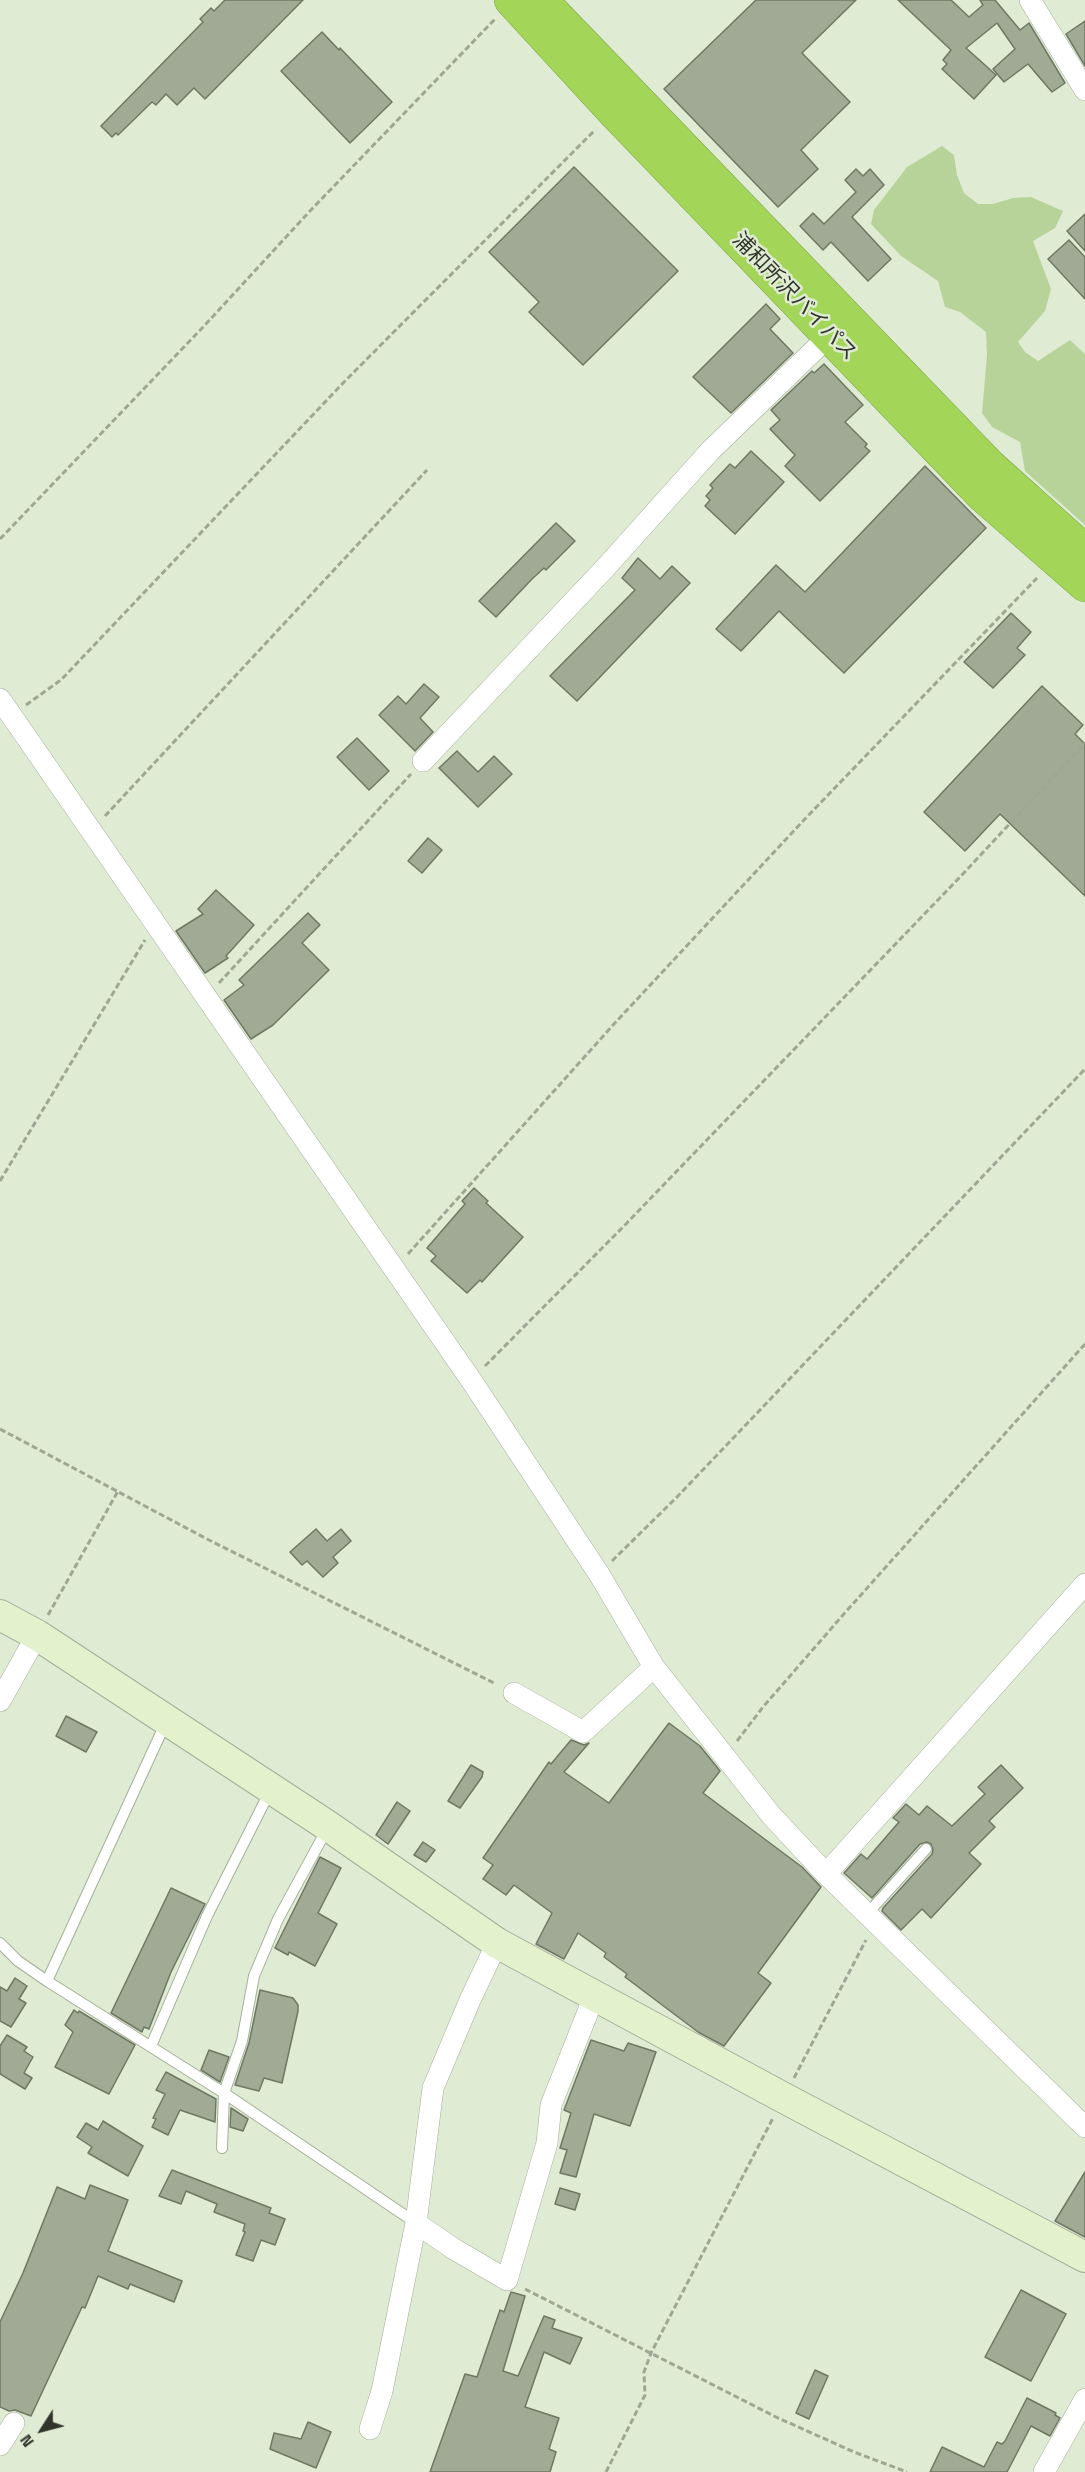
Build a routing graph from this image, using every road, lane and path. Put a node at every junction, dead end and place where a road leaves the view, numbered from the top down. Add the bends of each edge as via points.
1 (1030, 0) edge
2 (522, 1) edge
3 (1085, 90) edge
4 (613, 111) junction
5 (830, 335) junction
6 (427, 470) dead end
7 (0, 539) edge
8 (1085, 551) edge
9 (1053, 558) junction
10 (1085, 585) edge
11 (5, 708) edge
12 (1085, 743) edge
13 (423, 761) joint
14 (90, 831) junction
15 (155, 923) junction
16 (205, 998) junction
17 (1085, 1069) edge
18 (0, 1181) edge
19 (394, 1269) junction
20 (1085, 1344) edge
21 (471, 1380) junction
22 (0, 1429) edge
23 (118, 1491) junction
24 (599, 1574) junction
25 (1085, 1584) edge
26 (0, 1615) edge
27 (37, 1635) junction
28 (654, 1667) junction
29 (514, 1693) joint
30 (0, 1701) edge
31 (167, 1720) junction
32 (725, 1757) junction
33 (271, 1788) junction
34 (328, 1826) junction
35 (926, 1849) dead end
36 (826, 1874) junction
37 (871, 1918) junction
38 (497, 1942) junction
39 (0, 1943) edge
40 (47, 1981) junction
41 (595, 1994) junction
42 (151, 2046) junction
43 (224, 2093) junction
44 (784, 2098) junction
45 (1085, 2127) edge
46 (222, 2148) dead end
47 (416, 2223) junction
48 (1085, 2257) edge
49 (507, 2280) junction
50 (651, 2353) junction
51 (1085, 2399) edge
52 (14, 2423) dead end
53 (370, 2429) dead end
54 (0, 2445) edge
55 (606, 2472) edge
56 (907, 2472) edge
57 (1044, 2472) edge

1 - 3 street
2 - 4 highway, 浦和所沢バイパス
2 - 7 path via 309,212
2 - 8 highway, 浦和所沢バイパス via 990,466
4 - 5 highway, 浦和所沢バイパス
4 - 11 path via 345,381 62,680
5 - 9 highway, 浦和所沢バイパス via 982,495
5 - 13 street via 710,451
6 - 14 path
9 - 10 highway, 浦和所沢バイパス
9 - 19 path via 614,1024
11 - 14 street
12 - 21 path via 624,1226
13 - 16 path
14 - 15 street
15 - 16 street
15 - 18 path
16 - 19 street
17 - 24 path via 685,1489
19 - 21 street
20 - 32 path via 843,1615
21 - 24 street
22 - 23 path
23 - 27 path
23 - 29 path
24 - 28 street
25 - 36 street
26 - 27 street
27 - 30 street
27 - 31 street
28 - 29 street via 583,1732
28 - 32 street
31 - 33 street
31 - 40 lane
32 - 36 street via 771,1815
33 - 34 street
33 - 42 lane via 207,1916
34 - 38 street
34 - 43 lane via 278,1919 254,1976 242,2041
35 - 37 lane
36 - 37 street
37 - 44 path
37 - 45 street
38 - 41 street
38 - 47 street via 433,2088
39 - 40 lane
40 - 42 lane
41 - 44 street
41 - 49 street via 551,2105 547,2143
42 - 43 lane
43 - 46 lane
43 - 47 lane
44 - 48 street
44 - 50 path
47 - 49 street
47 - 53 street via 382,2391
49 - 50 path
50 - 55 path via 644,2372 642,2405
50 - 56 path via 776,2417
51 - 57 street
52 - 54 street

